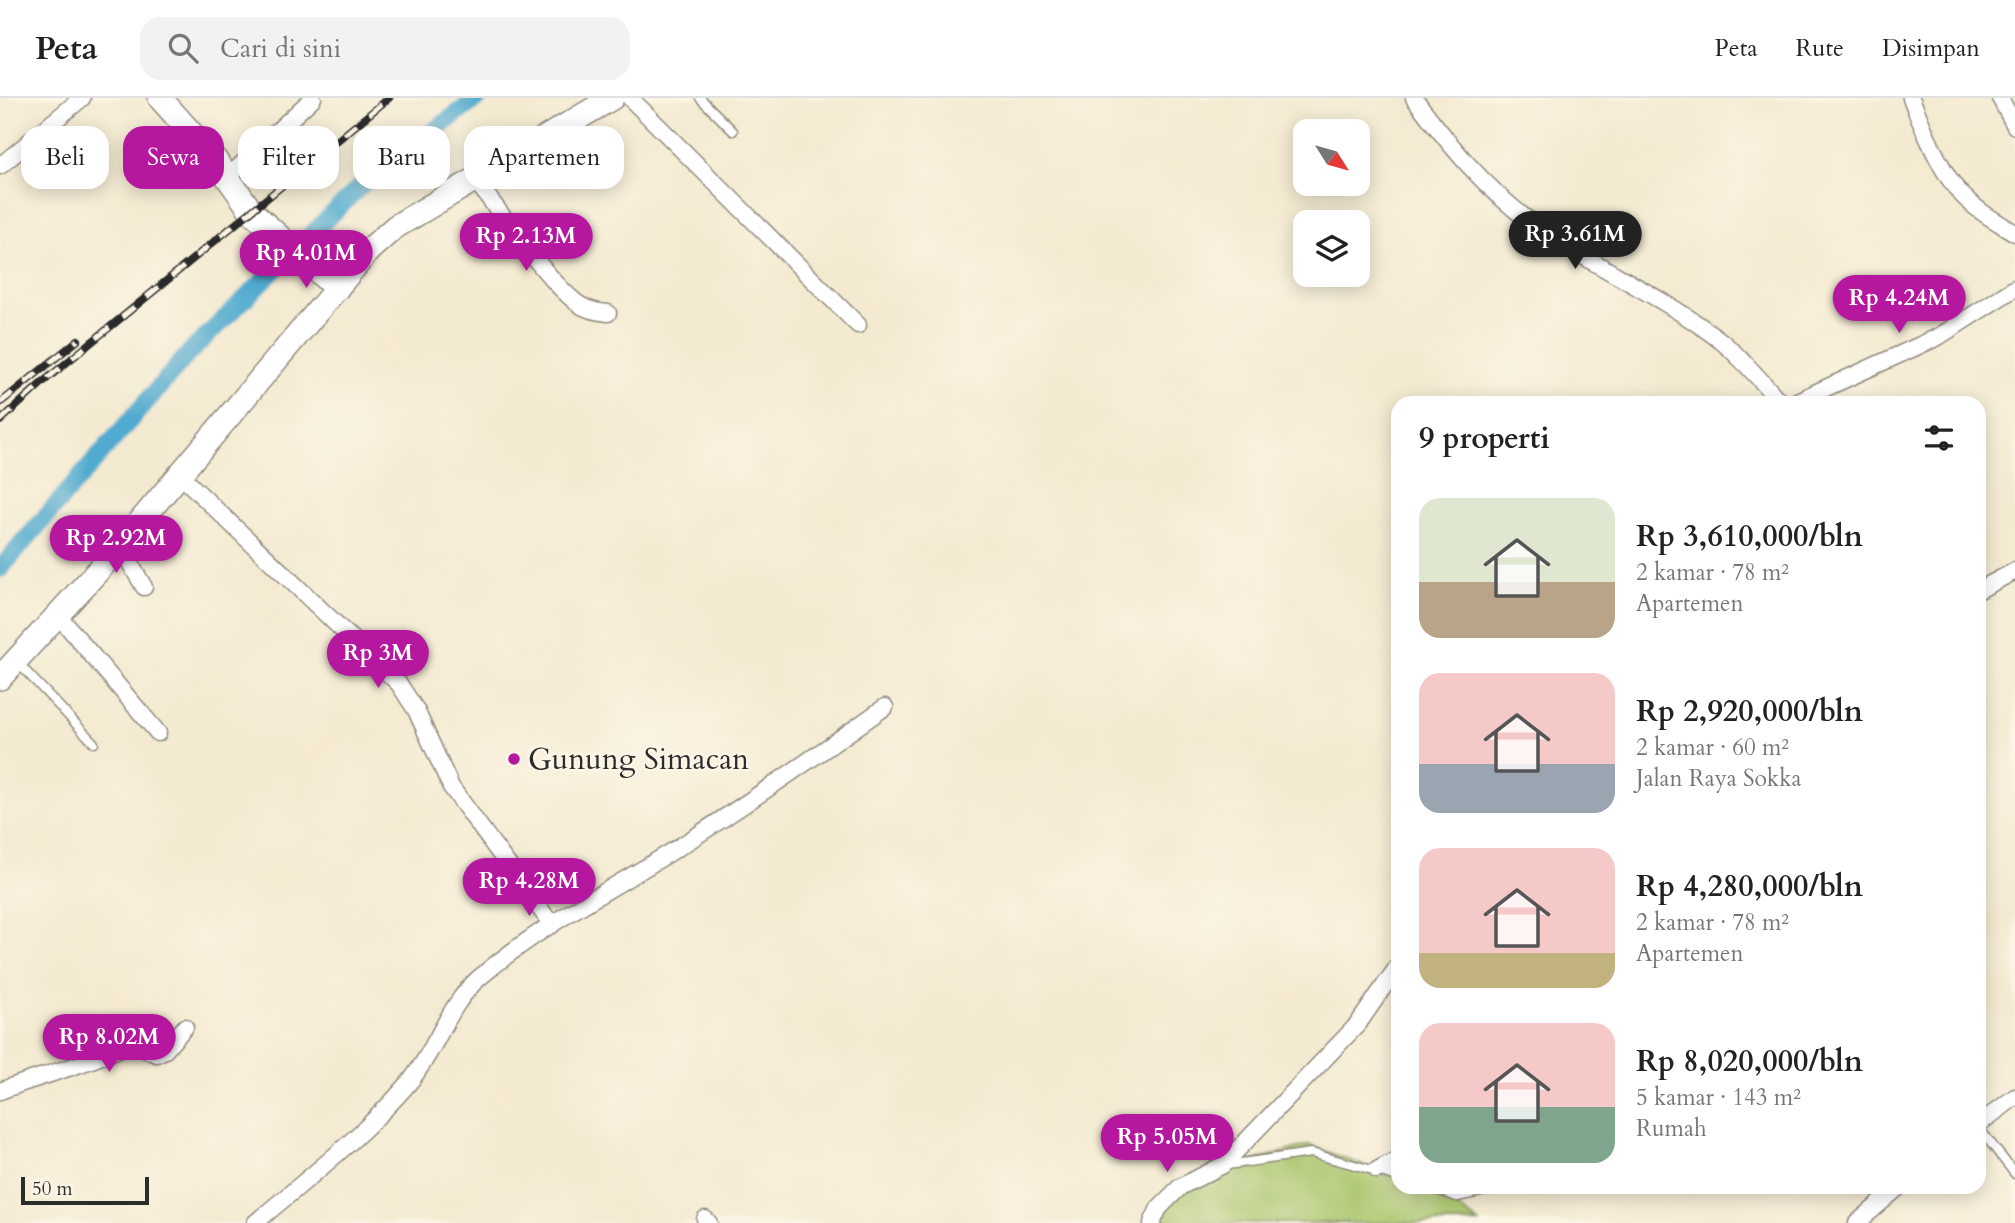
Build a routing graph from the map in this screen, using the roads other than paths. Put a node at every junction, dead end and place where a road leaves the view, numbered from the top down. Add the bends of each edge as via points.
1 (82, 98) edge
2 (160, 98) edge
3 (313, 98) edge
4 (612, 98) edge
5 (630, 98) edge
6 (700, 98) edge
7 (1414, 98) edge
8 (1912, 98) edge
9 (2000, 98) edge
10 (565, 126) edge
11 (2015, 126) edge
12 (733, 131) dead end
13 (0, 166) edge
14 (228, 177) junction
15 (464, 187) edge
16 (482, 189) edge
17 (2015, 233) edge
18 (2015, 288) edge
19 (337, 289) junction
20 (608, 313) dead end
21 (858, 325) dead end
22 (1774, 396) edge
23 (1808, 396) edge
24 (179, 474) junction
25 (120, 545) junction
26 (2015, 571) edge
27 (1986, 586) edge
28 (144, 587) dead end
29 (57, 614) junction
30 (16, 661) junction
31 (0, 678) edge
32 (885, 707) dead end
33 (158, 733) dead end
34 (94, 743) dead end
35 (552, 925) junction
36 (1391, 976) edge
37 (185, 1027) dead end
38 (0, 1091) edge
39 (2015, 1097) edge
40 (1986, 1120) edge
41 (1986, 1135) edge
42 (1391, 1163) edge
43 (1223, 1165) junction
44 (1377, 1170) junction
45 (2015, 1174) edge
46 (1391, 1175) edge
47 (1448, 1194) edge
48 (1471, 1194) edge
49 (1891, 1194) edge
50 (255, 1223) edge
51 (1152, 1223) edge
52 (1857, 1223) edge

1 - 13 street
2 - 14 main road
3 - 14 street
4 - 10 main road
5 - 21 street
6 - 12 lane
7 - 22 street via 1466,165 1519,213 1720,341
8 - 17 street via 1926,135 1959,192 1980,212
9 - 11 street
14 - 19 main road via 253,212
15 - 19 main road via 396,227 369,250
16 - 20 street via 561,288 578,304
18 - 23 street via 1938,337
19 - 24 main road
24 - 25 main road
24 - 35 street via 399,684 451,787
25 - 28 street
25 - 29 main road
26 - 27 street
29 - 30 main road
29 - 33 street
30 - 31 main road
30 - 34 lane
32 - 35 street via 698,835
35 - 50 street via 465,991 407,1085
36 - 43 street via 1359,1024
37 - 38 street via 161,1053 152,1054 130,1043 82,1066 50,1072
39 - 40 street
41 - 45 lane
42 - 44 street
43 - 44 lane via 1311,1153
43 - 51 street via 1180,1187 1159,1208
44 - 46 lane
47 - 48 lane
49 - 52 street

